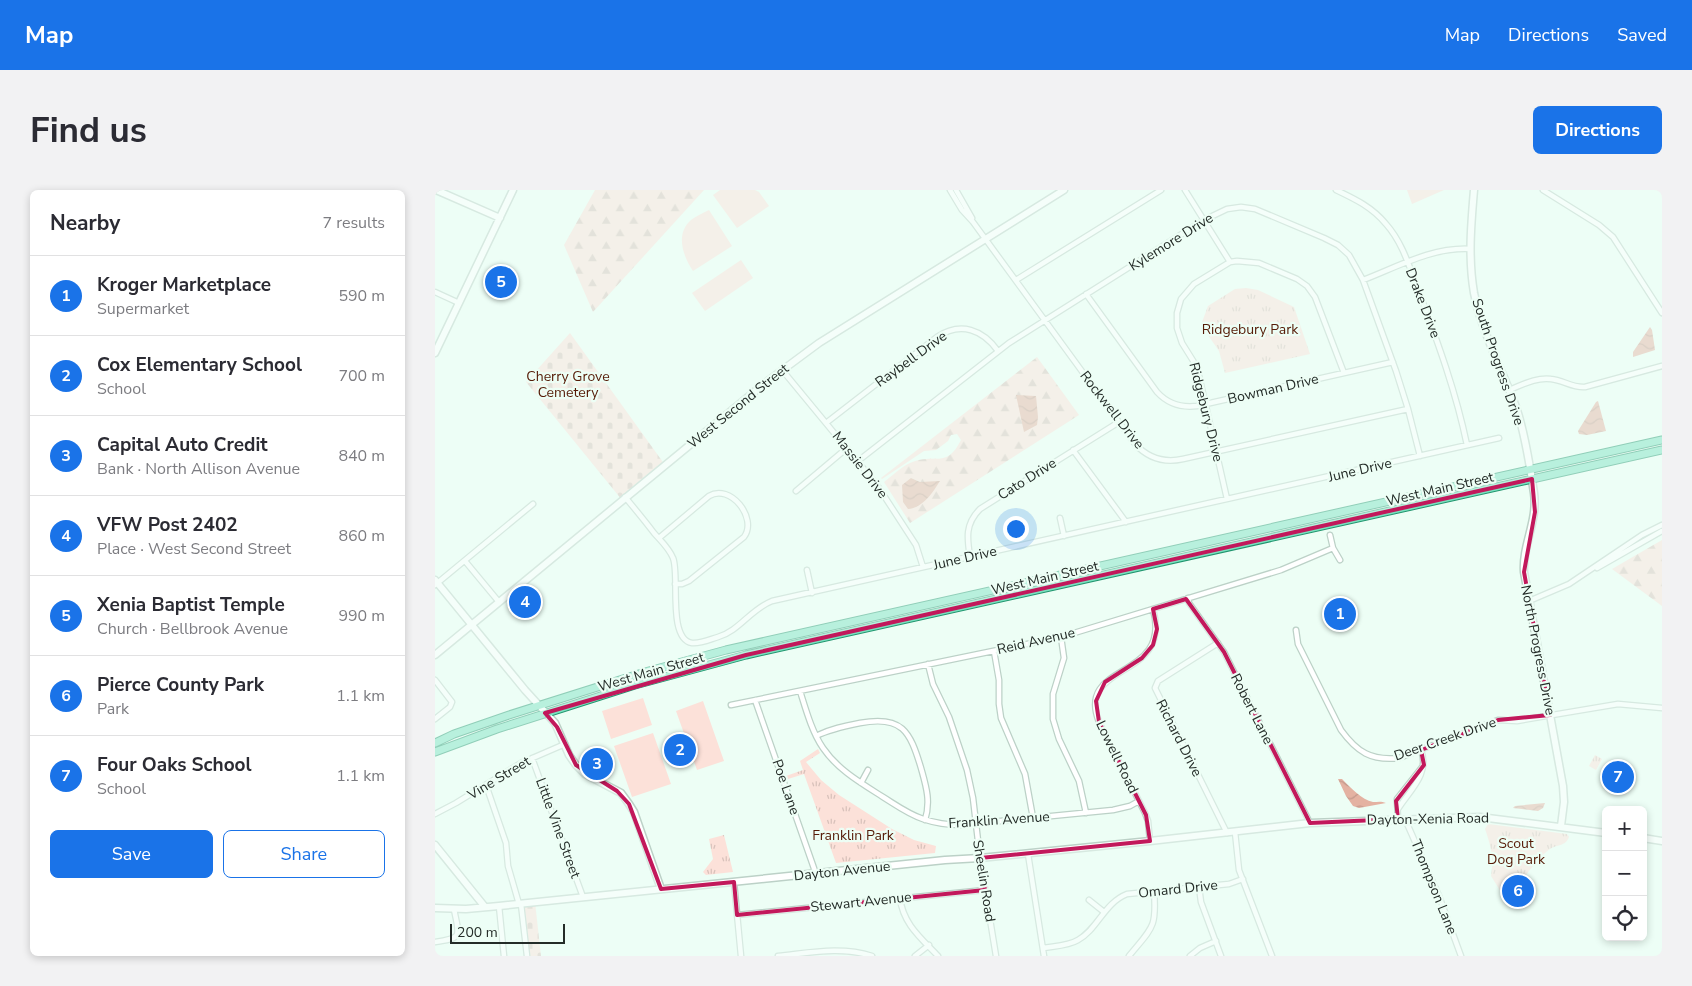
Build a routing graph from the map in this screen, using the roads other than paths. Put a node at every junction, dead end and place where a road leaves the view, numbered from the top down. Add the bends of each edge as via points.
1 (436, 190) edge
2 (513, 190) edge
3 (950, 190) edge
4 (956, 190) edge
5 (1064, 190) edge
6 (1161, 190) edge
7 (1185, 190) edge
8 (1336, 190) edge
9 (1474, 190) edge
10 (1543, 190) edge
11 (500, 218) junction
12 (1204, 220) junction
13 (973, 222) junction
14 (986, 239) junction
15 (1470, 249) junction
16 (1230, 262) junction
17 (1407, 263) junction
18 (1015, 280) junction
19 (1363, 280) junction
20 (435, 292) edge
21 (1086, 294) junction
22 (459, 303) junction
23 (1662, 313) edge
24 (1045, 320) junction
25 (998, 351) junction
26 (435, 353) edge
27 (1393, 362) junction
28 (1662, 366) edge
29 (783, 371) junction
30 (1344, 373) junction
31 (1509, 390) junction
32 (1206, 404) junction
33 (1408, 409) junction
34 (1119, 422) junction
35 (826, 423) junction
36 (1499, 438) dead end
37 (1662, 440) edge
38 (1467, 445) junction
39 (847, 448) junction
40 (1073, 450) junction
41 (1662, 450) edge
42 (1216, 452) junction
43 (1420, 456) junction
44 (858, 461) junction
45 (1531, 474) junction
46 (795, 491) dead end
47 (625, 498) junction
48 (1227, 499) junction
49 (533, 504) dead end
50 (1060, 518) dead end
51 (1126, 522) junction
52 (1662, 525) edge
53 (1662, 531) edge
54 (1330, 535) dead end
55 (1064, 536) junction
56 (659, 538) junction
57 (1333, 548) junction
58 (970, 557) junction
59 (1340, 560) dead end
60 (465, 561) junction
61 (923, 568) junction
62 (807, 570) dead end
63 (1589, 572) junction
64 (436, 583) edge
65 (675, 584) junction
66 (812, 593) junction
67 (1188, 598) junction
68 (1529, 601) junction
69 (499, 602) junction
70 (1153, 609) junction
71 (471, 625) junction
72 (1296, 630) dead end
73 (1061, 637) junction
74 (1217, 641) junction
75 (994, 650) junction
76 (435, 655) edge
77 (928, 664) junction
78 (435, 680) edge
79 (799, 691) junction
80 (755, 700) junction
81 (731, 705) dead end
82 (539, 706) junction
83 (1662, 708) edge
84 (545, 713) junction
85 (1550, 715) junction
86 (435, 719) edge
87 (816, 736) junction
88 (435, 743) edge
89 (565, 744) junction
90 (1421, 750) junction
91 (435, 752) edge
92 (532, 758) junction
93 (869, 770) dead end
94 (861, 783) junction
95 (485, 785) junction
96 (1139, 801) junction
97 (1086, 813) junction
98 (435, 814) edge
99 (1033, 818) junction
100 (1402, 819) junction
101 (925, 820) junction
102 (1310, 823) junction
103 (976, 824) junction
104 (1561, 826) junction
105 (1250, 830) joint
106 (1235, 832) junction
107 (1602, 832) edge
108 (1227, 833) junction
109 (1647, 839) edge
110 (1150, 841) junction
111 (1662, 841) edge
112 (435, 845) edge
113 (1028, 854) junction
114 (980, 858) junction
115 (816, 874) junction
116 (1243, 879) junction
117 (734, 882) junction
118 (1199, 887) junction
119 (661, 889) junction
120 (985, 890) junction
121 (1154, 891) junction
122 (583, 897) junction
123 (900, 898) junction
124 (1089, 900) dead end
125 (520, 904) junction
126 (499, 906) junction
127 (485, 907) junction
128 (435, 908) edge
129 (454, 909) junction
130 (1104, 912) junction
131 (737, 915) junction
132 (435, 942) edge
133 (1216, 942) junction
134 (929, 946) junction
135 (1043, 948) junction
136 (504, 956) edge
137 (527, 956) edge
138 (741, 956) edge
139 (778, 956) edge
140 (785, 956) edge
141 (872, 956) edge
142 (915, 956) edge
143 (938, 956) edge
144 (996, 956) edge
145 (1045, 956) edge
146 (1129, 956) edge
147 (1190, 956) edge
148 (1221, 956) edge
149 (1272, 956) edge
150 (1461, 956) edge

1 - 11 main road
2 - 11 main road
3 - 13 street, Rockwell Drive
4 - 13 street, Rockwell Drive
5 - 14 main road, West Second Street
6 - 18 street
7 - 12 street
8 - 17 street, Drake Drive via 1365,204 1381,218 1397,239
9 - 15 main road, South Progress Drive
10 - 23 street via 1613,237
11 - 22 main road
12 - 16 street
12 - 19 street, Kylemore Drive via 1234,208 1262,211 1338,245 1352,259
12 - 21 street, Kylemore Drive
13 - 14 street, Rockwell Drive
14 - 18 street, Rockwell Drive
14 - 29 main road, West Second Street via 819,343
15 - 17 street via 1444,250
15 - 31 main road, South Progress Drive via 1478,308
16 - 30 street via 1259,263 1307,286 1317,301
16 - 32 street, Ridgebury Drive via 1191,286 1181,299 1177,313 1178,334 1195,361
17 - 19 street
17 - 38 street, Drake Drive via 1445,362
18 - 24 street, Rockwell Drive
19 - 27 street, Kylemore Drive
20 - 22 street
21 - 24 street, Kylemore Drive
21 - 32 street, Bowman Drive via 1162,396 1181,406
22 - 26 main road
24 - 25 street, Kylemore Drive
24 - 34 street, Rockwell Drive
25 - 35 street, Raybell Drive via 976,331 961,328 946,332
25 - 44 street, Kylemore Drive
27 - 30 street, Bowman Drive
27 - 33 street, Kylemore Drive
28 - 31 street via 1585,387 1545,378
29 - 35 street, Massie Drive
29 - 47 main road, West Second Street
30 - 32 street, Bowman Drive
31 - 45 main road, South Progress Drive
32 - 42 street, Ridgebury Drive
33 - 42 street, Rockwell Drive
33 - 43 street, Kylemore Drive
34 - 40 street, Cato Drive
34 - 42 street, Rockwell Drive via 1138,447 1157,458 1179,460
35 - 39 street, Massie Drive
36 - 38 street, June Drive
37 - 45 main road, West Main Street
38 - 43 street, June Drive
39 - 44 street, Massie Drive
39 - 46 street
40 - 51 street
40 - 58 street, Cato Drive via 975,514 967,535
41 - 45 main road, West Main Street
42 - 48 street, Ridgebury Drive
43 - 48 street, June Drive
44 - 61 street, Massie Drive via 877,484 916,545
45 - 68 main road, North Progress Drive via 1535,512 1523,562
45 - 82 main road, West Main Street via 734,648
45 - 84 main road, West Main Street via 747,655
47 - 56 street, June Drive
47 - 69 main road, West Second Street
48 - 51 street, June Drive
49 - 60 street
50 - 55 street
51 - 55 street, June Drive
52 - 63 street
53 - 63 street
54 - 57 street
55 - 58 street, June Drive
56 - 65 street, June Drive via 674,560
56 - 65 street via 709,496 717,493 730,496 748,518 744,537 689,581
57 - 59 street
57 - 67 street, Reid Avenue via 1281,570
58 - 61 street, June Drive
60 - 64 street
60 - 69 street
61 - 66 street, June Drive
62 - 66 street
63 - 68 street
64 - 71 main road
65 - 66 street, June Drive via 679,624 684,637 693,643 726,634 766,604
67 - 70 street, Reid Avenue
67 - 74 street, Robert Lane
68 - 85 main road, North Progress Drive
69 - 71 main road, West Second Street
70 - 73 street, Reid Avenue
70 - 96 street, Lowell Road via 1157,629 1153,645 1142,658 1105,682 1095,706 1099,722
71 - 76 main road, West Second Street
71 - 82 main road
72 - 90 street, Deer Creek Drive via 1298,644 1350,743 1371,756 1386,759
73 - 75 street, Reid Avenue
73 - 97 street via 1064,658 1053,694 1053,719 1059,740 1081,785
74 - 102 street, Robert Lane
74 - 108 street, Richard Drive via 1158,681 1155,688
75 - 77 street, Reid Avenue
75 - 99 street via 1001,718 1025,774
77 - 79 street, Reid Avenue
77 - 103 street, Sheelin Road via 933,684 965,760
78 - 86 street via 452,702
79 - 80 street, Reid Avenue
79 - 87 street, Franklin Avenue
80 - 81 street, Reid Avenue
80 - 115 street, Poe Lane
82 - 84 main road
82 - 88 main road, West Main Street
83 - 85 street, Deer Creek Drive via 1620,704
84 - 89 main road
84 - 91 main road, West Main Street
85 - 90 street, Deer Creek Drive via 1517,721 1498,720
85 - 104 main road, North Progress Drive via 1563,786
87 - 94 street, Franklin Avenue via 835,764
87 - 101 street via 876,720 889,721 900,727 911,741 923,774 929,806
89 - 92 street, Vine Street
89 - 119 main road via 580,769 617,791 629,804
90 - 100 street via 1423,773 1398,809
92 - 95 street, Vine Street
92 - 122 street, Little Vine Street
93 - 94 street
94 - 101 street, Franklin Avenue
95 - 98 street, Vine Street
95 - 125 street via 506,844 508,866
96 - 97 street, Franklin Avenue via 1120,809
96 - 110 street, Lowell Road via 1148,821
97 - 99 street, Franklin Avenue
99 - 103 street, Franklin Avenue
100 - 102 main road, Dayton-Xenia Road
100 - 104 main road, Dayton-Xenia Road via 1488,817
100 - 150 street, Thompson Lane via 1436,889
101 - 103 street, Franklin Avenue via 949,825
102 - 105 main road, Dayton-Xenia Road
103 - 114 street, Sheelin Road
104 - 107 main road, Dayton-Xenia Road
105 - 106 main road, Dayton Avenue
106 - 108 main road, Dayton Avenue
106 - 116 street
108 - 110 main road, Dayton Avenue
109 - 111 main road
110 - 113 main road, Dayton Avenue
112 - 127 main road
113 - 114 main road, Dayton Avenue
113 - 135 street
114 - 115 main road, Dayton Avenue
114 - 120 street, Sheelin Road
115 - 117 main road, Dayton Avenue
116 - 118 street, Omard Drive
116 - 149 street
117 - 119 main road, Dayton Avenue
117 - 131 street
118 - 121 street, Omard Drive
118 - 133 street via 1201,902
119 - 122 main road, Dayton Avenue
120 - 123 street, Stewart Avenue
120 - 144 street, Sheelin Road
121 - 130 street, Omard Drive via 1123,896
121 - 146 street via 1153,924
122 - 125 main road, Dayton Avenue
123 - 131 street, Stewart Avenue
123 - 134 street via 905,920
124 - 130 street
125 - 126 main road, Dayton Avenue
125 - 137 street
126 - 127 main road, Dayton Avenue
126 - 136 street
127 - 129 main road, Dayton Avenue
128 - 129 main road, Dayton Avenue
129 - 132 street via 456,938
130 - 135 street, Omard Drive via 1079,940
131 - 138 street
133 - 147 street
133 - 148 street
134 - 142 street
134 - 143 street
135 - 145 street
139 - 140 street
140 - 141 street via 839,950

